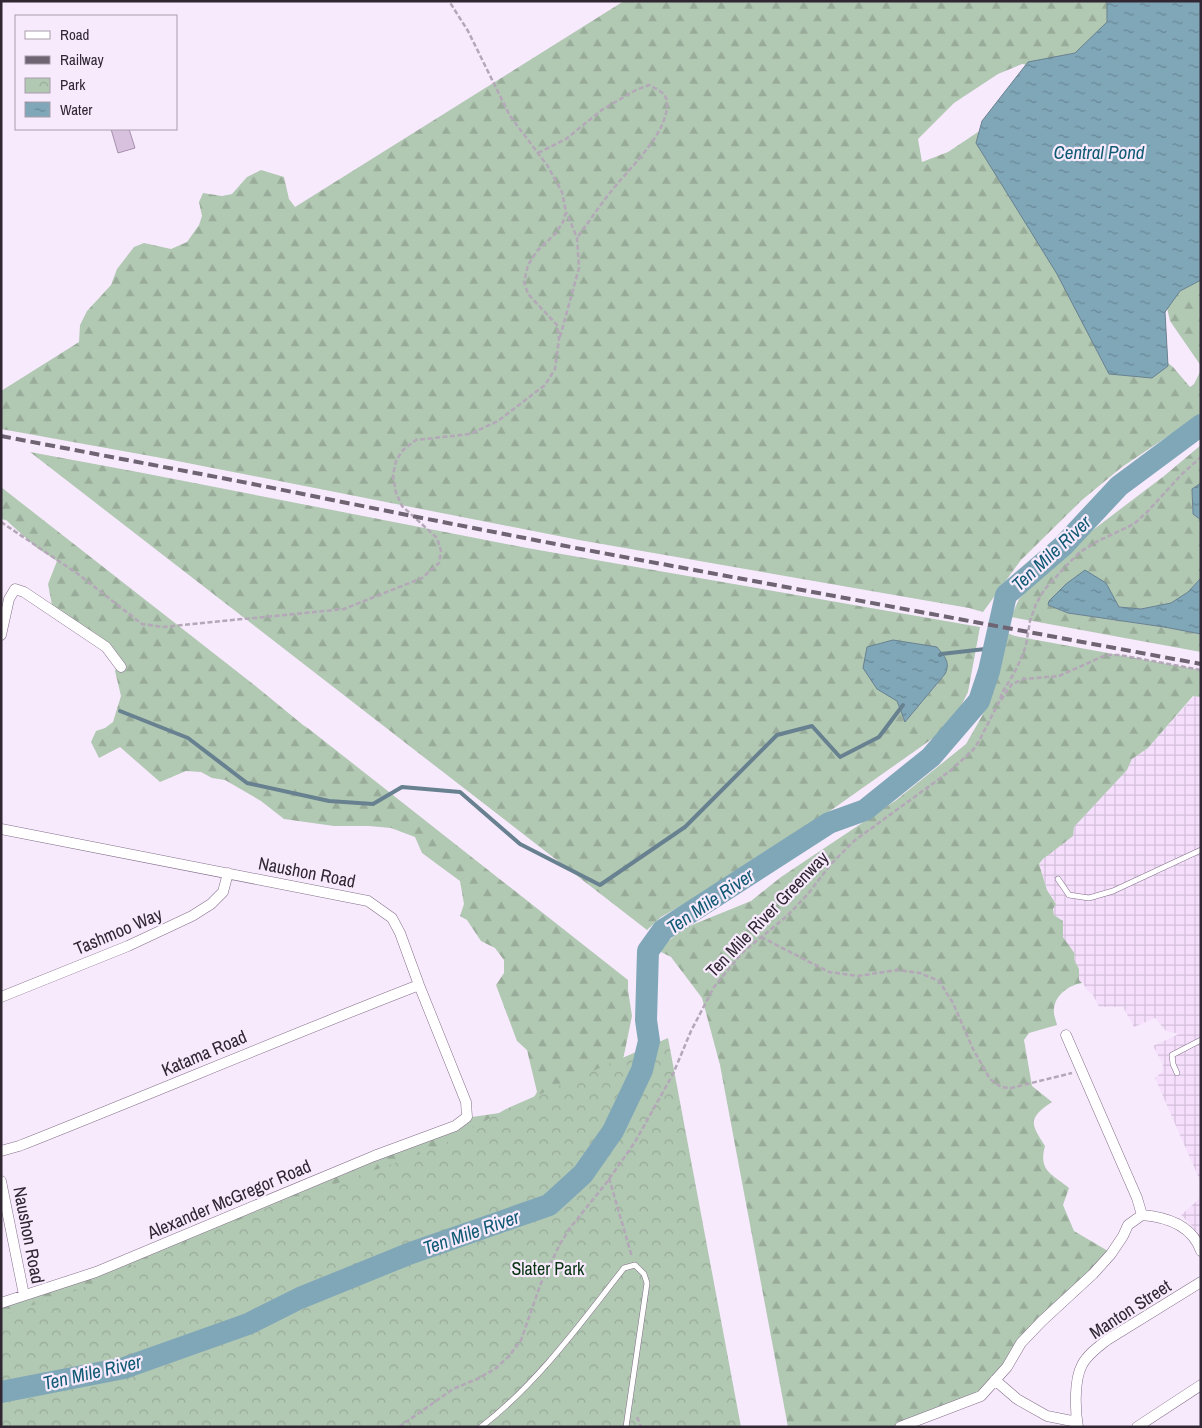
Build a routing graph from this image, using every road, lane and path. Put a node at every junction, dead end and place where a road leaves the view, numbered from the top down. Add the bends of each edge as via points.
1 (449, 1) edge
2 (538, 153) junction
3 (566, 212) junction
4 (577, 238) junction
5 (559, 339) junction
6 (1201, 458) edge
7 (1, 522) edge
8 (1, 635) edge
9 (121, 667) dead end
10 (1201, 670) edge
11 (999, 702) junction
12 (1, 829) edge
13 (1201, 850) edge
14 (228, 874) junction
15 (1058, 879) dead end
16 (761, 937) junction
17 (419, 985) junction
18 (1, 997) edge
19 (1066, 1035) dead end
20 (1201, 1040) edge
21 (1081, 1071) junction
22 (1177, 1073) dead end
23 (467, 1118) joint
24 (1, 1150) edge
25 (609, 1178) junction
26 (1, 1181) edge
27 (1142, 1215) junction
28 (1201, 1252) edge
29 (635, 1265) junction
30 (1201, 1282) edge
31 (24, 1296) junction
32 (1, 1303) edge
33 (995, 1380) junction
34 (1201, 1385) edge
35 (1077, 1424) edge
36 (399, 1427) edge
37 (482, 1427) edge
38 (626, 1427) edge
39 (900, 1427) edge
40 (1137, 1427) edge

1 - 2 path via 468,31 510,116
2 - 3 path via 562,192
2 - 4 path via 566,139 602,109 636,90 649,85 664,93 667,102 665,121
3 - 4 path
3 - 5 path via 555,234 528,265 524,282 528,294 557,325
4 - 5 path via 579,268
5 - 7 path via 555,369 545,385 498,421 470,434 416,440 403,450 393,475 396,493 402,506 437,538 442,551 439,563 422,578 344,609 163,627 142,624 78,574
6 - 11 path, Ten Mile River Greenway via 1134,524 1080,552 1044,590 1030,621 1022,657
8 - 9 street via 9,600 15,589 106,647
10 - 11 path via 1106,654 1059,676 1024,679 1012,684
11 - 16 path, Ten Mile River Greenway via 979,741 964,759 854,841 831,864 807,896
12 - 14 street, Naushon Road
13 - 15 lane via 1113,891 1089,898 1069,895
14 - 17 street, Naushon Road via 368,901 392,918
14 - 18 street, Tashmoo Way via 223,892 192,916 128,946
16 - 21 path via 829,972 858,976 896,970 920,973 939,981 953,1003 972,1049 990,1079 1001,1087 1010,1088
16 - 25 path, Ten Mile River Greenway via 742,953 714,987 673,1074 635,1142
17 - 23 street, Naushon Road via 466,1102
17 - 24 street, Katama Road via 19,1146
19 - 21 street
20 - 22 lane via 1172,1055
21 - 27 street
23 - 31 street, Alexander McGregor Road via 456,1126 374,1156 96,1272
25 - 29 path
25 - 36 path, Ten Mile River Greenway via 560,1244 541,1283 521,1340 509,1356 495,1369 453,1389
26 - 31 street, Naushon Road
27 - 28 street via 1158,1216 1185,1228
27 - 33 street via 1128,1225 1111,1254 1093,1274 1036,1326
29 - 37 lane via 624,1268 544,1369
29 - 38 lane via 647,1283
30 - 35 street, Manton Street via 1107,1340 1082,1364 1077,1383
31 - 32 street, Alexander McGregor Road
33 - 35 street via 1017,1399 1047,1416
33 - 39 street via 981,1396
34 - 40 street

